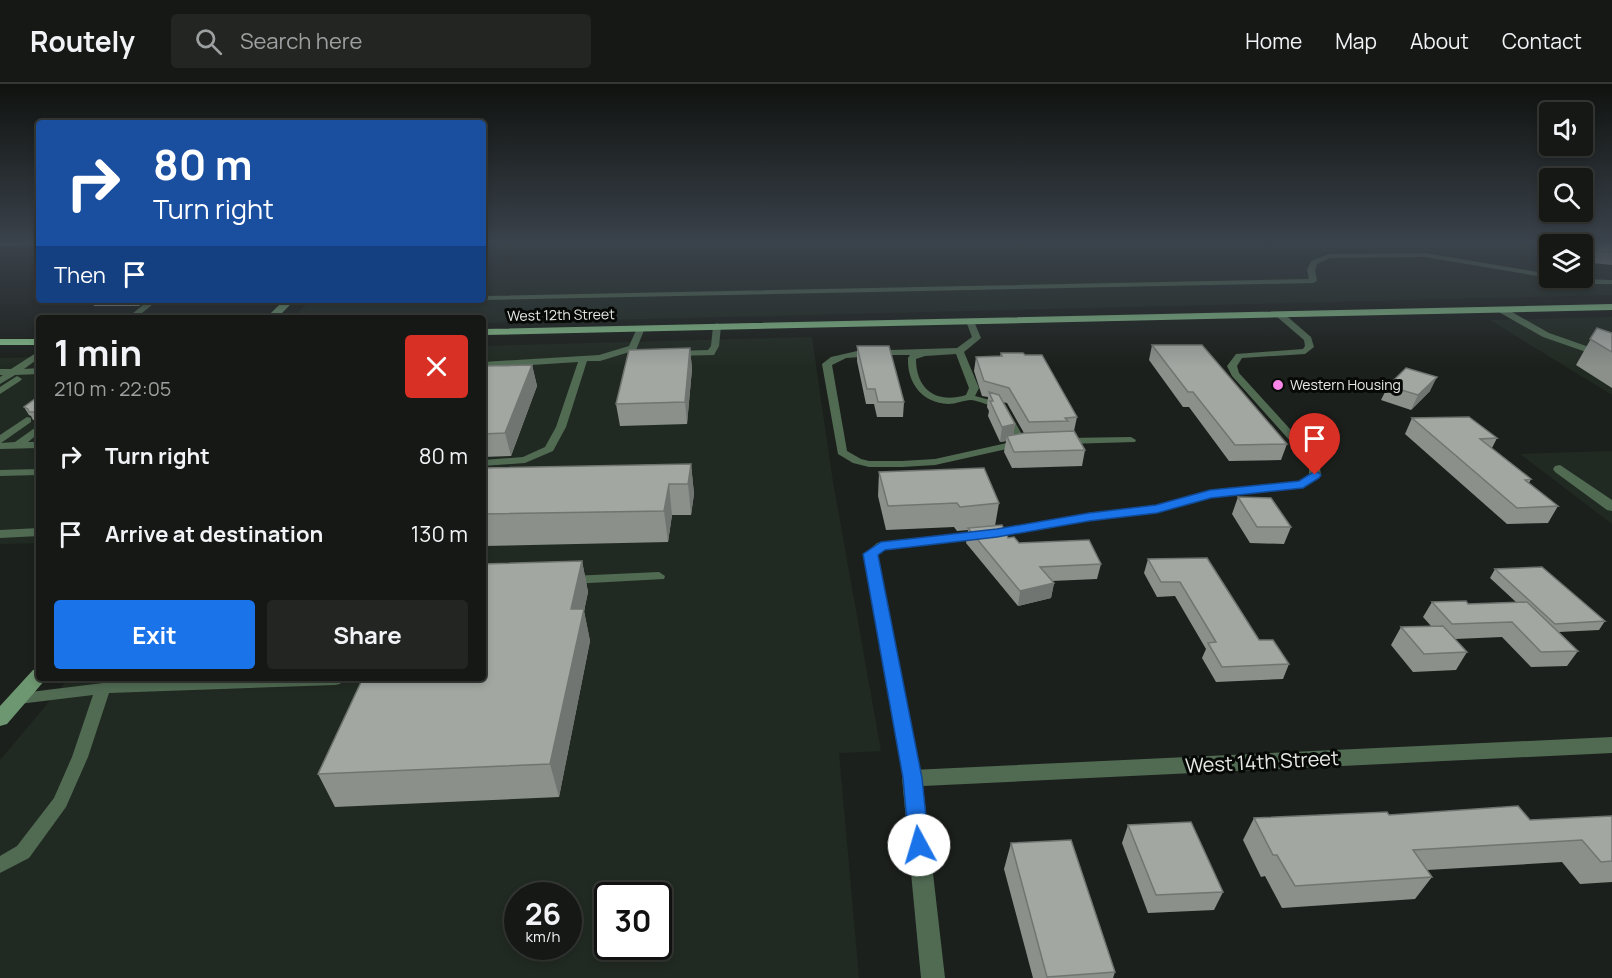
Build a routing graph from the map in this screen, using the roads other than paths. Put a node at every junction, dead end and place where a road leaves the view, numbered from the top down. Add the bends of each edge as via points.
1 (1180, 284) edge
2 (486, 298) edge
3 (150, 303) edge
4 (287, 303) edge
5 (1612, 307) edge
6 (1500, 309) junction
7 (1279, 314) junction
8 (134, 315) edge
9 (274, 315) edge
10 (970, 321) junction
11 (717, 326) junction
12 (641, 328) junction
13 (486, 332) edge
14 (0, 342) edge
15 (36, 342) edge
16 (633, 348) junction
17 (643, 351) edge
18 (959, 351) junction
19 (923, 353) junction
20 (663, 354) edge
21 (36, 356) edge
22 (1612, 358) edge
23 (583, 360) junction
24 (486, 365) edge
25 (36, 371) edge
26 (0, 372) edge
27 (13, 372) junction
28 (27, 372) junction
29 (0, 381) edge
30 (0, 391) edge
31 (970, 397) junction
32 (27, 420) edge
33 (36, 430) edge
34 (1131, 440) dead end
35 (0, 441) edge
36 (1055, 442) edge
37 (36, 445) edge
38 (0, 446) edge
39 (17, 446) junction
40 (486, 464) edge
41 (1560, 469) dead end
42 (36, 472) edge
43 (0, 473) edge
44 (1612, 507) edge
45 (36, 532) edge
46 (0, 534) edge
47 (659, 576) dead end
48 (553, 581) edge
49 (36, 678) edge
50 (306, 681) edge
51 (103, 688) junction
52 (19, 698) junction
53 (1, 717) edge
54 (1612, 745) edge
55 (912, 778) junction
56 (0, 865) edge
57 (933, 978) edge

1 - 2 lane
3 - 8 lane
4 - 9 street
5 - 6 main road, West 12th Street
6 - 7 main road, West 12th Street
6 - 22 lane via 1546,335
7 - 10 main road, West 12th Street
7 - 55 lane via 1308,339 1310,347 1305,351 1239,356 1232,366 1314,461 1315,475 1303,484 1210,494 1157,509 997,533 881,546 870,554
10 - 11 main road, West 12th Street
10 - 18 lane via 977,338
11 - 12 main road, West 12th Street
11 - 20 lane via 711,353
12 - 13 main road, West 12th Street
12 - 16 lane
14 - 15 main road
16 - 17 lane
16 - 23 lane
18 - 19 lane
18 - 31 lane via 974,388
19 - 31 lane via 912,358 911,367 920,391 944,400
19 - 31 lane via 839,355 831,359 827,364 842,452 869,464 902,464 935,462 1028,443 1002,406
21 - 27 lane
23 - 24 lane
23 - 40 lane via 561,427 549,449 525,460
25 - 28 lane
26 - 27 lane
27 - 28 lane
27 - 29 lane
28 - 30 lane
32 - 35 lane
33 - 39 lane
34 - 36 lane
37 - 39 lane
38 - 39 lane
41 - 44 street
42 - 43 lane
45 - 46 lane
47 - 48 lane
49 - 52 street
50 - 51 lane
51 - 52 lane
51 - 56 lane via 60,802 23,852
52 - 53 street
54 - 55 street, West 14th Street
55 - 57 street

